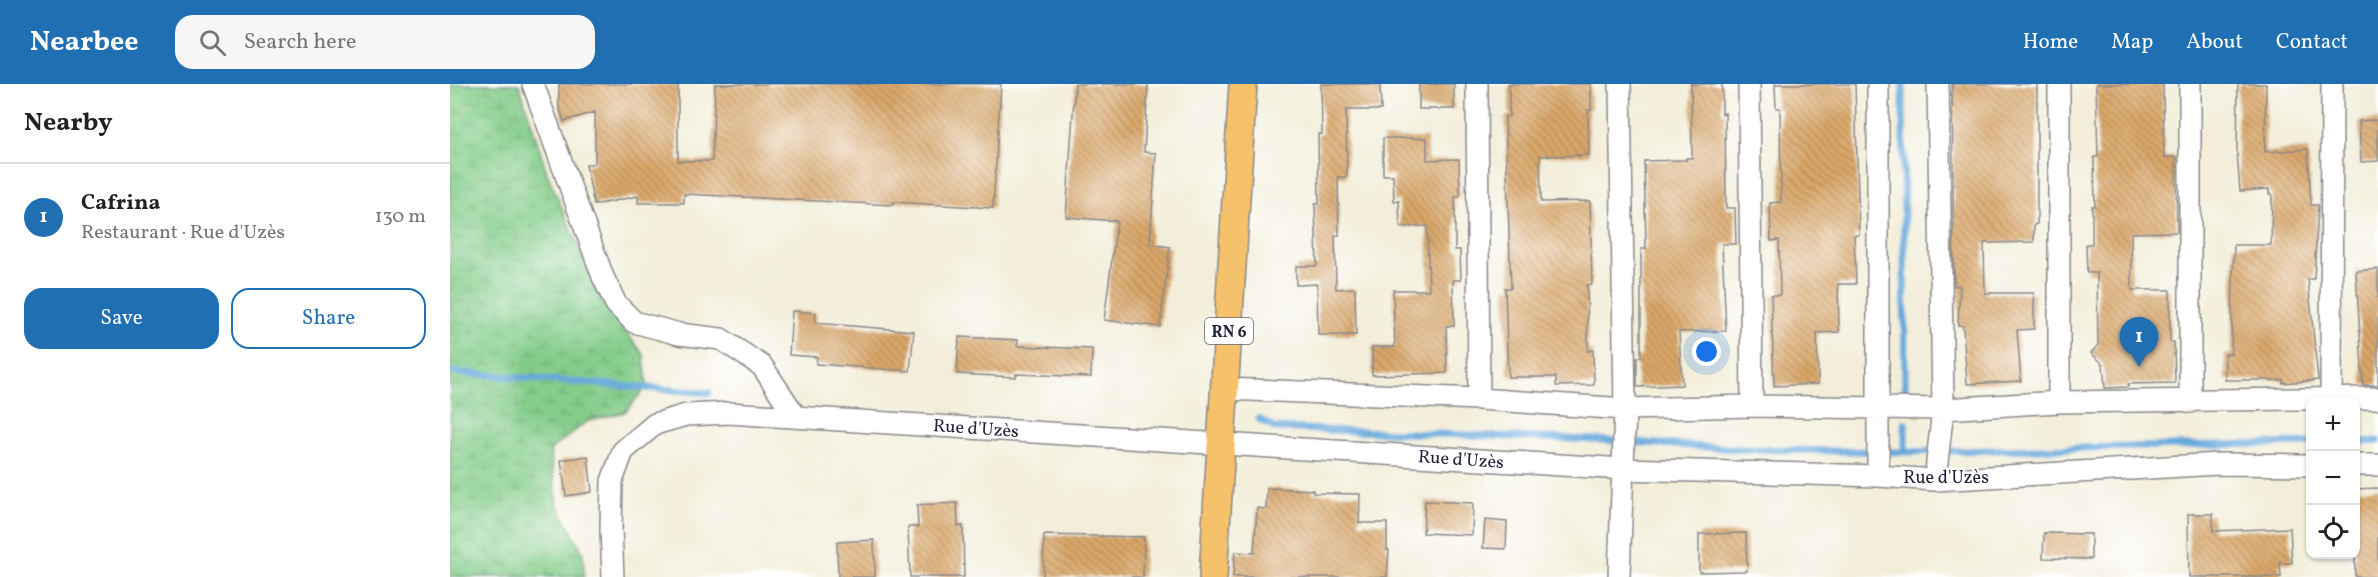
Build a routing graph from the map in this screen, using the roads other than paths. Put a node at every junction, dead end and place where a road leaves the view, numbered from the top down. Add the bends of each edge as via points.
1 (533, 84) edge
2 (1243, 84) edge
3 (1477, 84) edge
4 (1620, 84) edge
5 (1749, 84) edge
6 (1878, 84) edge
7 (1938, 84) edge
8 (2060, 84) edge
9 (2190, 84) edge
10 (2332, 84) edge
11 (1225, 389) junction
12 (2331, 397) edge
13 (2378, 398) edge
14 (1479, 399) junction
15 (2360, 399) edge
16 (2306, 400) edge
17 (2059, 402) junction
18 (2190, 402) junction
19 (1752, 406) junction
20 (1625, 409) junction
21 (1877, 409) junction
22 (1942, 409) junction
23 (796, 417) junction
24 (1220, 444) junction
25 (2306, 465) edge
26 (2360, 465) edge
27 (2378, 465) edge
28 (1624, 469) junction
29 (1878, 476) junction
30 (1935, 480) junction
31 (613, 577) edge
32 (1213, 577) edge
33 (1619, 577) edge

1 - 23 street via 616,304 634,322 679,334 721,339 762,366
2 - 11 main road, RN 6
3 - 14 street
4 - 20 street
5 - 19 street
6 - 21 street
7 - 22 street
8 - 17 street
9 - 18 street
10 - 12 street
11 - 14 street
11 - 24 main road, RN 6
13 - 15 street
14 - 20 street
16 - 18 street
17 - 18 street
17 - 22 street
19 - 20 street
19 - 21 street
20 - 28 street
21 - 22 street
21 - 29 street
22 - 30 street
23 - 24 street, Rue d'Uzès
23 - 31 street, Rue d'Uzès via 686,415 655,424 623,451 612,481
24 - 28 street, Rue d'Uzès
24 - 32 main road, RN 6
25 - 30 street, Rue d'Uzès via 2219,464
26 - 27 street
28 - 29 street, Rue d'Uzès
28 - 33 street
29 - 30 street, Rue d'Uzès

